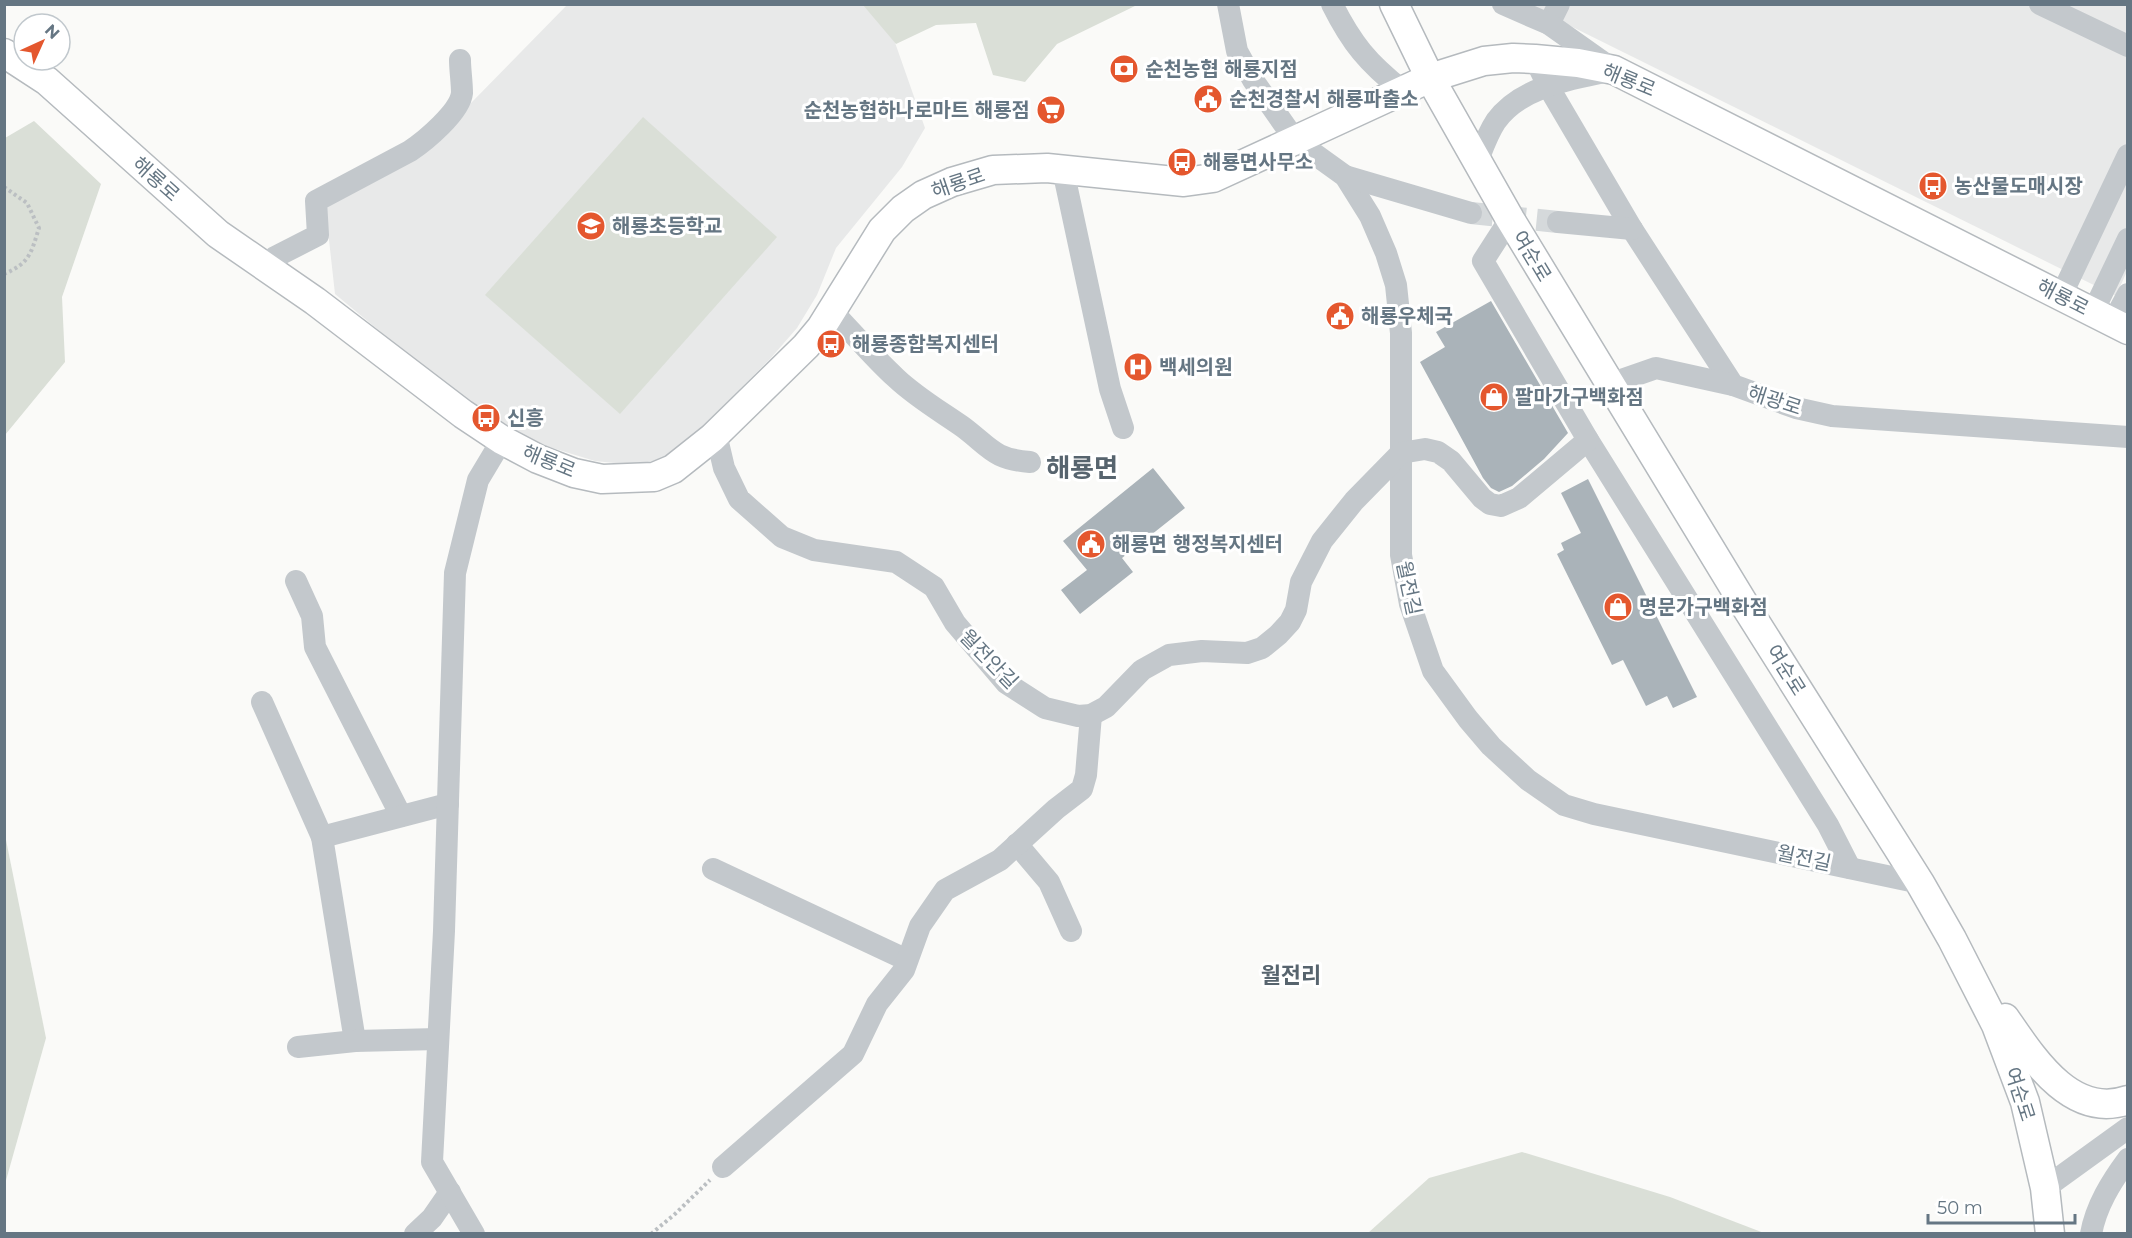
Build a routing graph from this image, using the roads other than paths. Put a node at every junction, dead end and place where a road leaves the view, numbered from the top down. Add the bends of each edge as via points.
1 (1228, 4) edge
2 (1332, 4) edge
3 (1394, 4) edge
4 (1503, 4) edge
5 (2040, 4) edge
6 (1554, 14) edge
7 (2127, 46) edge
8 (4, 52) edge
9 (1535, 59) junction
10 (459, 60) dead end
11 (1614, 70) junction
12 (1430, 78) junction
13 (1548, 86) junction
14 (1402, 90) junction
15 (1295, 140) junction
16 (2127, 155) edge
17 (1478, 159) junction
18 (1063, 170) junction
19 (1345, 176) junction
20 (1471, 213) tunnel mouth
21 (1510, 219) junction
22 (1558, 222) tunnel mouth
23 (1632, 229) junction
24 (2127, 239) edge
25 (263, 267) junction
26 (2127, 294) edge
27 (2061, 296) junction
28 (832, 311) junction
29 (2111, 321) edge
30 (1610, 384) junction
31 (1732, 385) junction
32 (1123, 428) dead end
33 (716, 434) junction
34 (2127, 437) edge
35 (502, 440) junction
36 (1588, 440) junction
37 (1401, 453) junction
38 (1030, 462) dead end
39 (296, 581) dead end
40 (262, 702) dead end
41 (1091, 715) junction
42 (448, 804) junction
43 (401, 816) junction
44 (322, 837) junction
45 (1017, 844) junction
46 (1850, 868) junction
47 (713, 869) dead end
48 (1920, 883) junction
49 (1071, 931) dead end
50 (1952, 939) junction
51 (907, 960) junction
52 (438, 1039) junction
53 (355, 1041) junction
54 (298, 1047) dead end
55 (2127, 1100) edge
56 (2127, 1128) edge
57 (2127, 1159) edge
58 (723, 1167) road end
59 (2045, 1188) junction
60 (450, 1192) junction
61 (415, 1233) edge
62 (474, 1233) edge
63 (2050, 1233) edge
64 (2091, 1233) edge

1 - 15 street, 월전길 via 1237,51
2 - 14 street via 1361,53
3 - 12 main road, 여순로
4 - 6 street
5 - 7 street
6 - 11 street
8 - 25 main road, 해룡로 via 47,81 218,234
9 - 11 main road, 해룡로
9 - 12 main road, 해룡로 via 1484,61
9 - 13 street, 해광로
10 - 25 street via 462,94 458,105 424,142 316,201 318,236
11 - 13 street
11 - 27 main road, 해룡로
12 - 14 main road, 해룡로
12 - 17 main road, 여순로
13 - 17 street via 1504,111
13 - 23 street, 해광로
14 - 15 main road, 해룡로
15 - 18 main road, 해룡로 via 1213,178 1184,182
15 - 19 street, 월전길
16 - 27 street
17 - 21 main road, 여순로
18 - 28 main road, 해룡로 via 993,170 923,195 882,230
18 - 32 street via 1110,389
19 - 20 street
19 - 37 street, 월전길 via 1370,216 1396,285 1401,333
21 - 30 main road, 여순로
21 - 36 street via 1484,261
22 - 23 street
23 - 31 street, 해광로
24 - 29 street
25 - 35 main road, 해룡로
26 - 29 street
27 - 29 main road, 해룡로
28 - 33 main road, 해룡로 via 806,346
28 - 38 street via 896,378 924,401 994,453 1009,460
30 - 31 street via 1656,368
30 - 48 main road, 여순로
31 - 34 street, 해광로 via 1796,408 1832,416
33 - 35 main road, 해룡로 via 673,469 654,477 628,479 574,473
33 - 41 street, 월전안길 via 724,468 739,499 782,537 814,550 896,562 934,587 955,623 1006,683 1045,708
35 - 42 street via 478,480 455,573
36 - 37 street via 1519,498 1501,506 1482,498 1451,460 1438,452 1425,449
36 - 46 street via 1828,825
37 - 41 street via 1322,541 1301,582 1296,610 1278,635 1262,648 1247,653 1202,651 1169,655 1142,670 1106,707
37 - 46 street, 월전길 via 1401,555 1410,604 1433,671 1491,746 1520,773 1564,806
39 - 43 street via 312,616 315,647
40 - 44 street
41 - 45 street via 1082,789
42 - 43 street
42 - 52 street
43 - 44 street
44 - 53 street
45 - 49 street via 1048,882
45 - 51 street via 1000,860 945,890 920,926
46 - 48 street, 월전길
47 - 51 street
48 - 50 main road, 여순로
50 - 55 main road via 2036,1062 2053,1079 2087,1101 2105,1105
50 - 59 main road, 여순로 via 1996,1025 2025,1102
51 - 58 street via 904,970 877,1004 853,1054
52 - 53 street
52 - 60 street via 432,1162
53 - 54 street
56 - 59 street
57 - 64 street via 2103,1198
59 - 63 main road, 여순로
60 - 61 street via 432,1218
60 - 62 street

